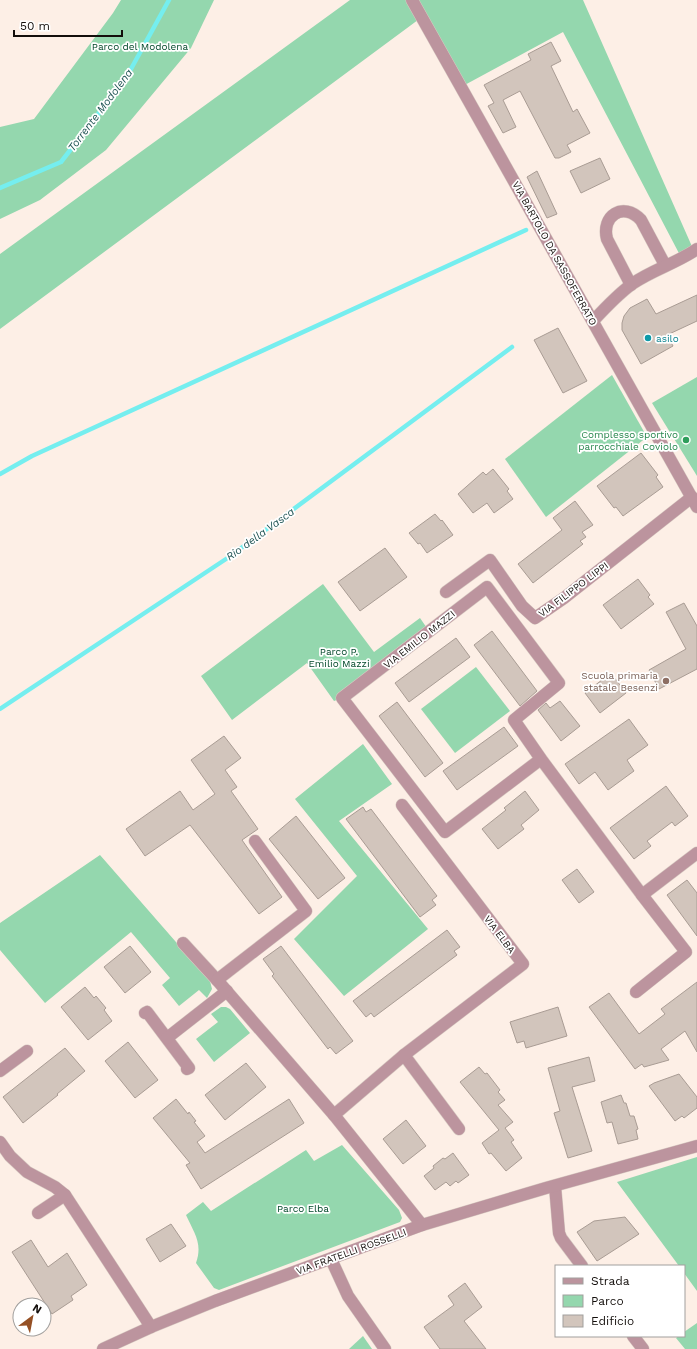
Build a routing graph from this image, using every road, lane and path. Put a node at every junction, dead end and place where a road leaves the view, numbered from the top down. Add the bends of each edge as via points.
1 (412, 0) edge
2 (697, 249) edge
3 (666, 265) junction
4 (631, 285) junction
5 (593, 321) junction
6 (694, 502) edge
7 (446, 592) dead end
8 (541, 759) junction
9 (402, 805) dead end
10 (256, 841) dead end
11 (697, 853) edge
12 (642, 894) junction
13 (182, 944) dead end
14 (218, 980) junction
15 (227, 991) junction
16 (636, 992) dead end
17 (145, 1013) dead end
18 (167, 1038) junction
19 (27, 1051) dead end
20 (404, 1055) junction
21 (187, 1069) dead end
22 (0, 1072) edge
23 (334, 1115) junction
24 (459, 1129) dead end
25 (0, 1142) edge
26 (697, 1146) edge
27 (555, 1186) junction
28 (65, 1195) junction
29 (38, 1213) dead end
30 (422, 1225) junction
31 (331, 1259) junction
32 (581, 1265) edge
33 (151, 1327) junction
34 (634, 1337) edge
35 (103, 1349) edge
36 (385, 1349) edge
37 (643, 1349) edge

1 - 5 street, VIA BARTOLO DA SASSOFERRATO
2 - 3 street via 682,259
3 - 4 street
3 - 4 street via 636,215 630,211 615,214 609,219 605,232
4 - 5 street via 609,303
5 - 6 street, VIA BARTOLO DA SASSOFERRATO
6 - 7 street, VIA FILIPPO LIPPI via 535,618 522,606 490,560
8 - 8 street, VIA EMILIO MAZZI via 514,720 559,683 487,587 342,698 445,832
8 - 12 street, VIA EMILIO MAZZI
9 - 20 street, VIA ELBA via 522,964
10 - 14 street via 306,911
11 - 12 street
12 - 16 street, VIA EMILIO MAZZI via 686,952
13 - 14 street
14 - 15 street
15 - 18 street
15 - 23 street
17 - 18 street via 147,1012
18 - 21 street via 189,1068
19 - 22 street
20 - 23 street, VIA ELBA
20 - 24 street
23 - 30 street
25 - 28 street via 27,1172
26 - 27 street, VIA FRATELLI ROSSELLI
27 - 30 street, VIA FRATELLI ROSSELLI
27 - 32 street via 559,1233
28 - 29 street
28 - 33 street
30 - 31 street, VIA FRATELLI ROSSELLI
31 - 33 street, VIA FRATELLI ROSSELLI via 260,1283
31 - 36 street via 348,1296
33 - 35 street, VIA FRATELLI ROSSELLI
34 - 37 street

